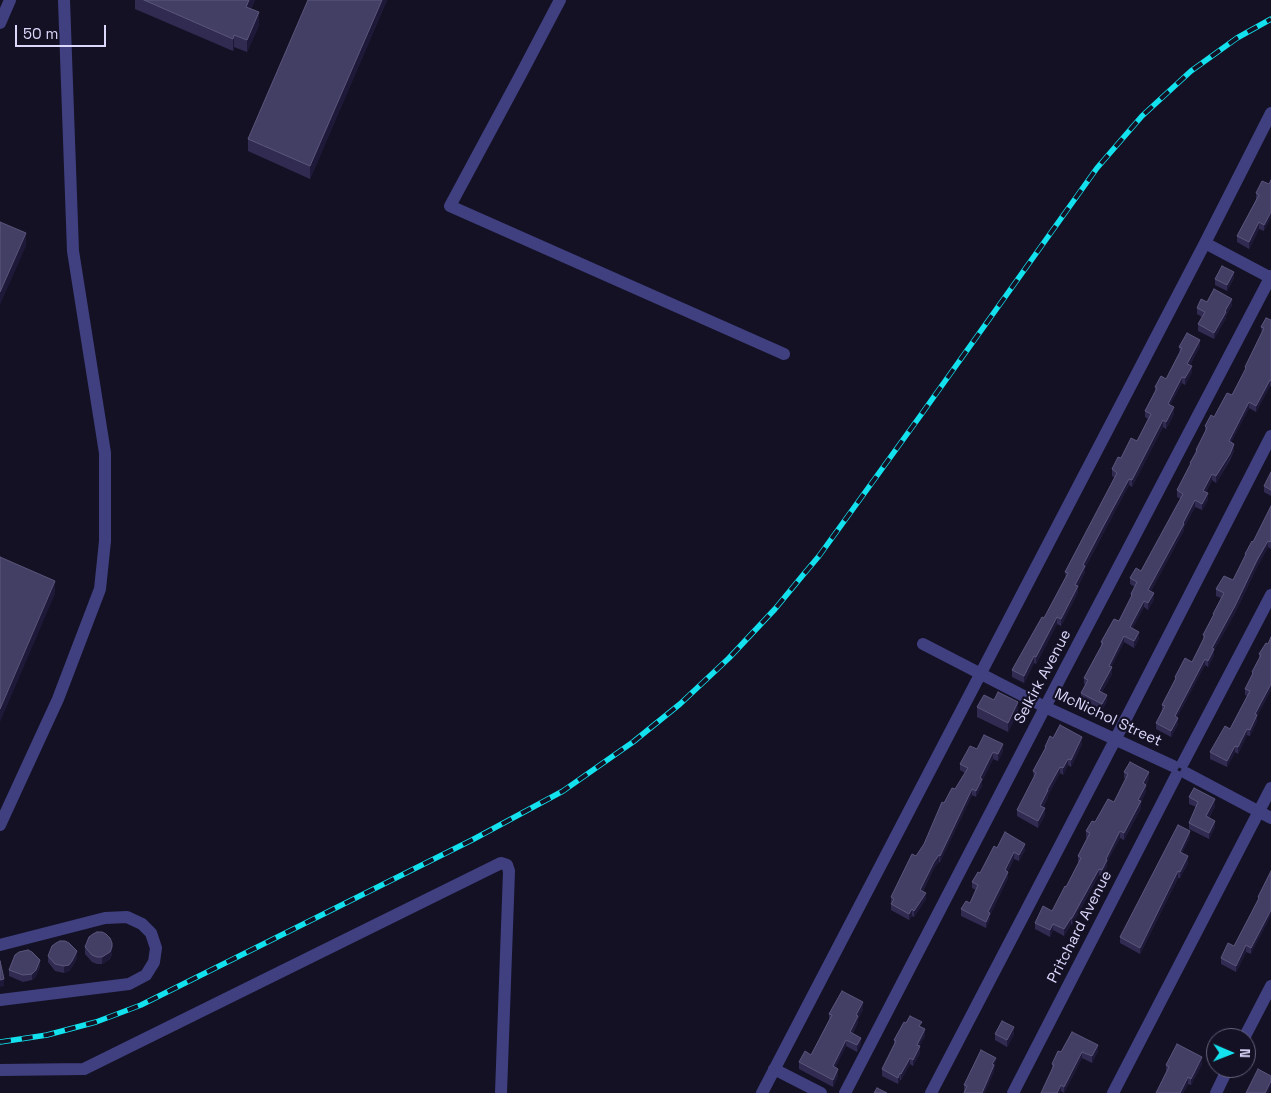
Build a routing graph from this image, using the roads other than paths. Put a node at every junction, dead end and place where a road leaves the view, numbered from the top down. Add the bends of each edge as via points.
1 (10, 0) edge
2 (64, 0) edge
3 (560, 0) edge
4 (0, 23) edge
5 (1271, 113) edge
6 (1206, 243) junction
7 (1271, 278) edge
8 (784, 354) dead end
9 (1271, 436) edge
10 (1271, 595) edge
11 (923, 644) dead end
12 (980, 674) junction
13 (1045, 707) junction
14 (1115, 740) junction
15 (1179, 770) junction
16 (1271, 788) edge
17 (1259, 812) junction
18 (1271, 818) edge
19 (0, 825) edge
20 (0, 945) edge
21 (1271, 986) edge
22 (0, 1000) edge
23 (1249, 1028) edge
24 (774, 1069) junction
25 (0, 1070) edge
26 (1223, 1078) edge
27 (501, 1093) edge
28 (762, 1093) edge
29 (821, 1093) edge
30 (845, 1093) edge
31 (931, 1093) edge
32 (1013, 1093) edge
33 (1113, 1093) edge
34 (1216, 1093) edge

1 - 4 street
2 - 19 street via 73,251 105,453 105,541 100,588 58,699
3 - 8 street via 450,206
5 - 6 street
6 - 7 street
6 - 12 street
7 - 13 street, Selkirk Avenue
9 - 14 street
10 - 15 street, Pritchard Avenue
11 - 12 street, McNichol Street
12 - 13 street, McNichol Street
12 - 24 street
13 - 14 street, McNichol Street
13 - 30 street, Selkirk Avenue
14 - 15 street, McNichol Street
14 - 31 street
15 - 17 street, McNichol Street
15 - 32 street, Pritchard Avenue
16 - 17 street
17 - 18 street, McNichol Street
17 - 33 street
20 - 22 street via 105,918 127,917 142,924 151,934 156,948 154,962 146,974 129,984
21 - 23 street
24 - 28 street
24 - 29 street
25 - 27 street via 84,1069 501,863 507,865 509,871
26 - 34 street

